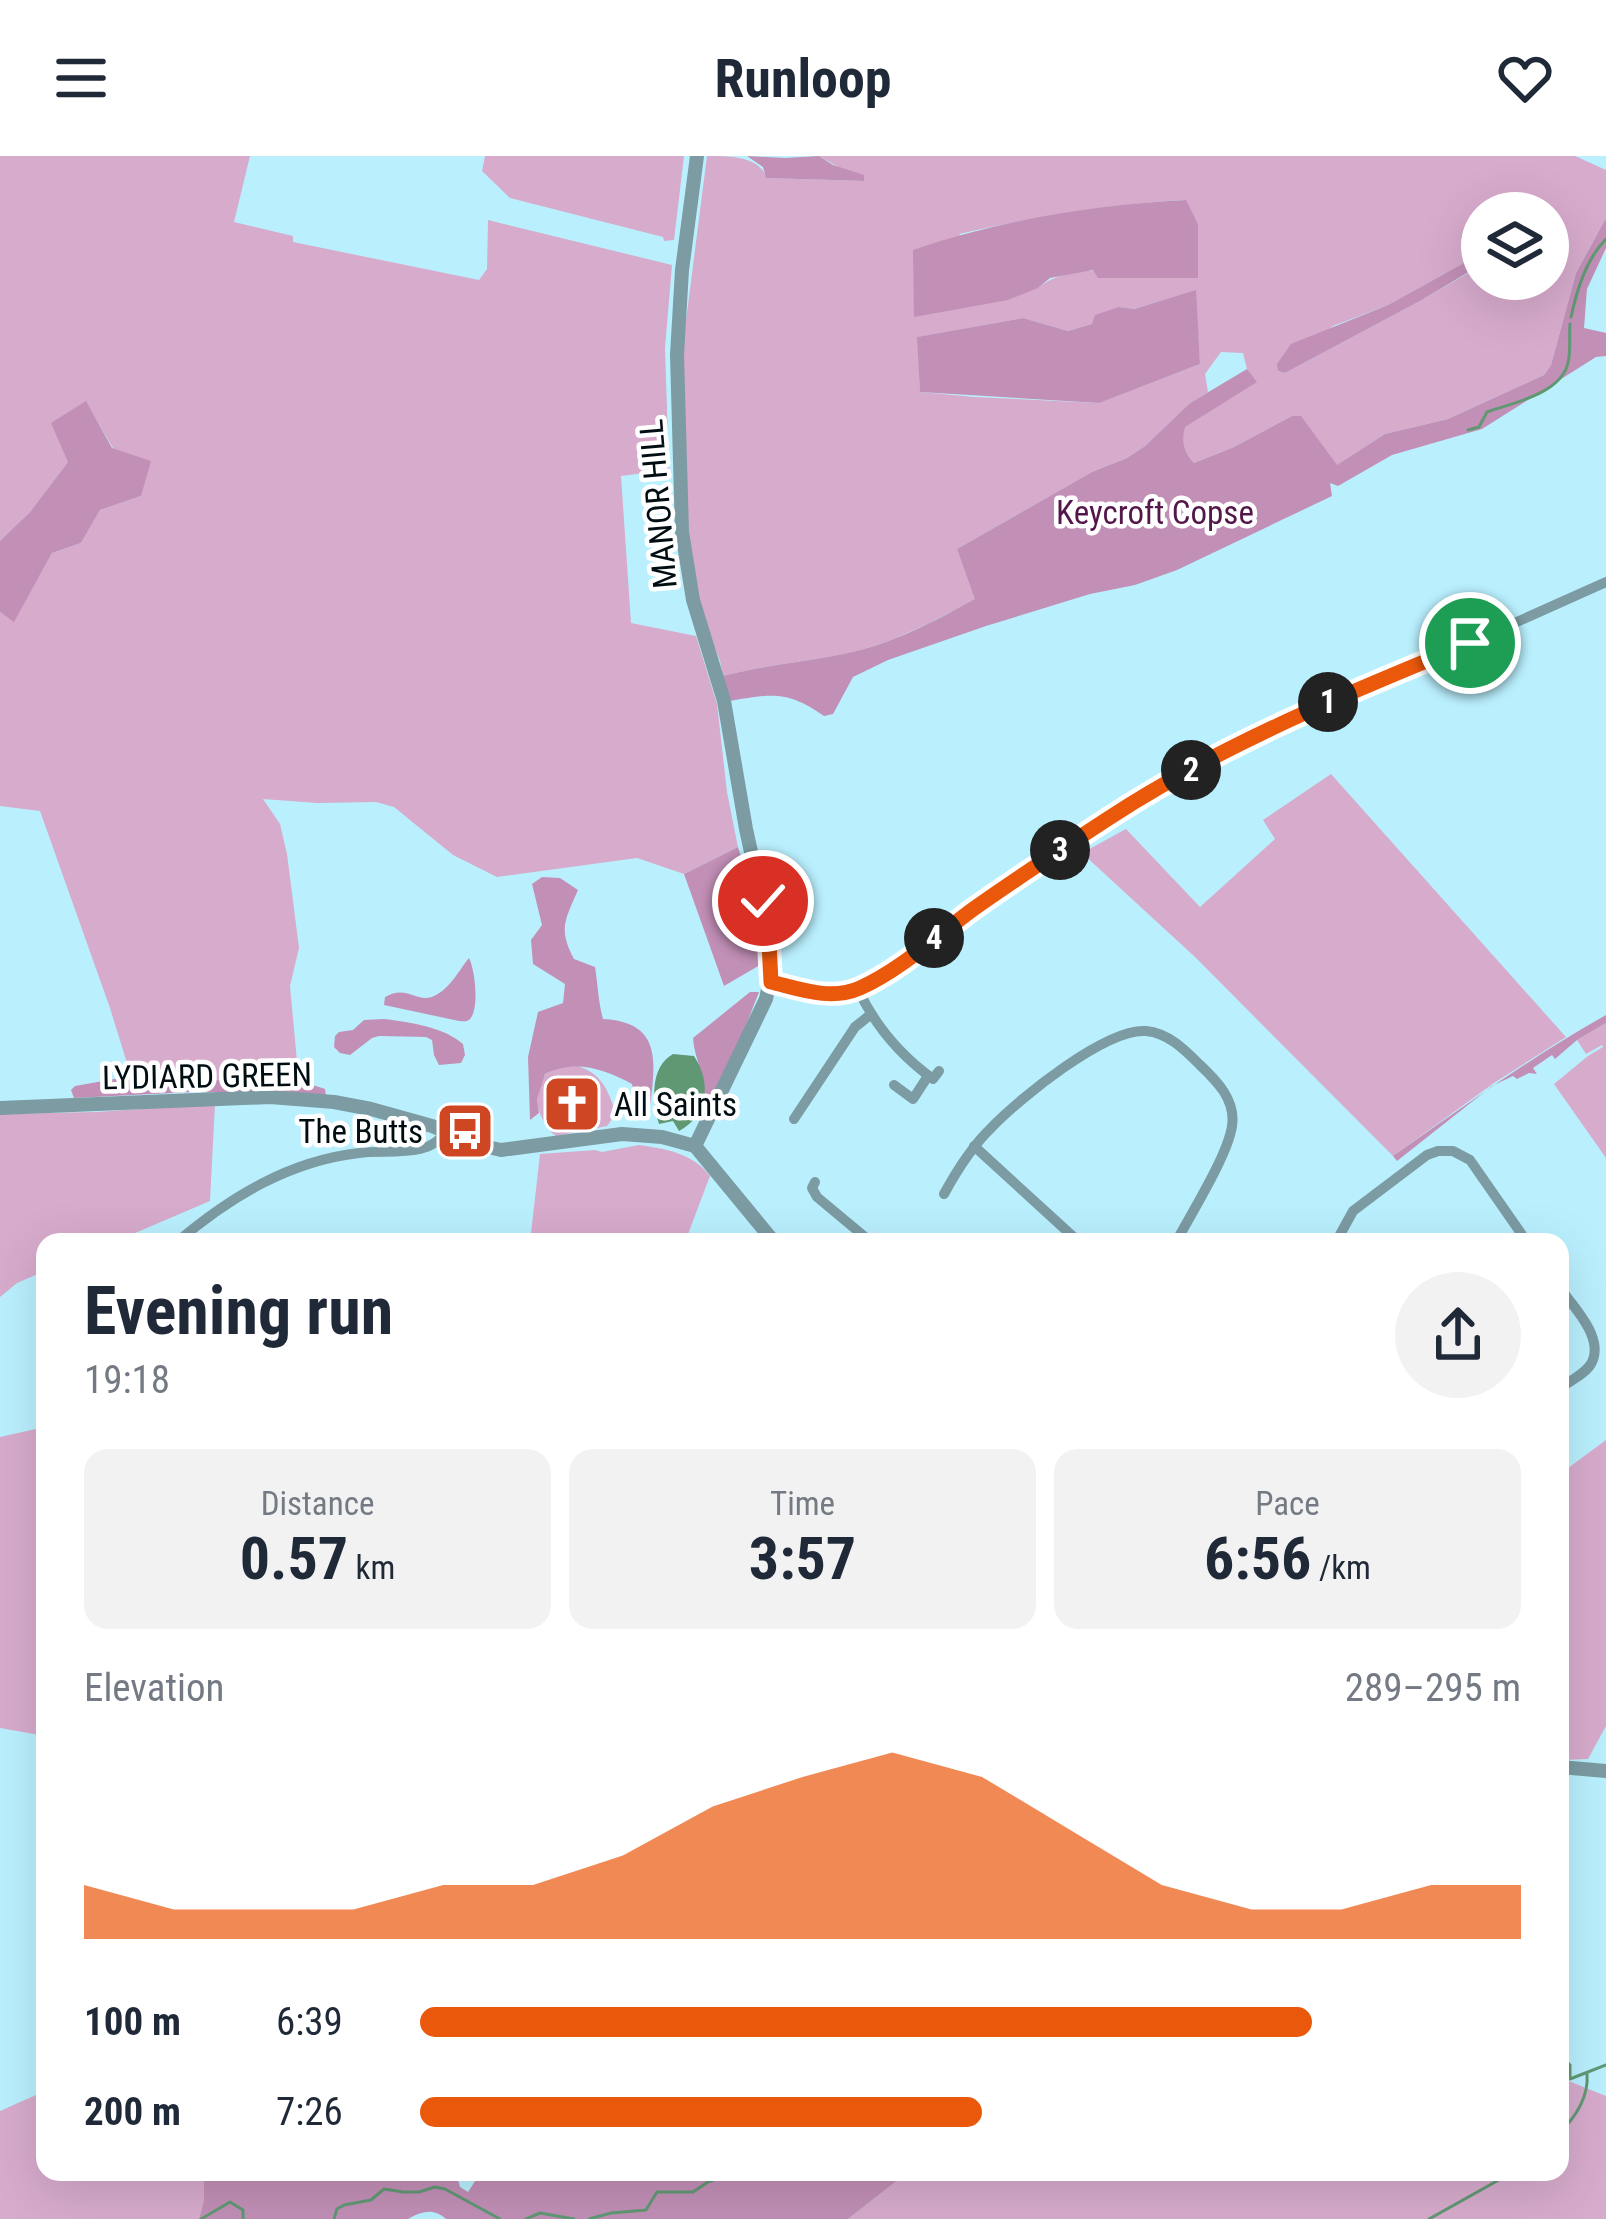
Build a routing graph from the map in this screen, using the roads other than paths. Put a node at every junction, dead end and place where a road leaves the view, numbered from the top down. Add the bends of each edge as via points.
1 (697, 156) edge
2 (1606, 582) edge
3 (771, 982) junction
4 (858, 989) junction
5 (870, 1015) junction
6 (894, 1085) dead end
7 (0, 1106) edge
8 (794, 1119) dead end
9 (445, 1131) junction
10 (695, 1146) junction
11 (974, 1146) junction
12 (815, 1182) dead end
13 (944, 1194) dead end
14 (189, 1233) edge
15 (767, 1233) edge
16 (860, 1233) edge
17 (1069, 1233) edge
18 (1181, 1233) edge
19 (1341, 1233) edge
20 (1521, 1233) edge
21 (1569, 1302) edge
22 (1600, 1362) edge
23 (1569, 1382) edge
24 (1569, 1768) edge
25 (1606, 1771) edge

1 - 3 street, MANOR HILL via 677,355 682,532 724,701
2 - 4 street via 1196,767
3 - 4 street via 825,994
3 - 10 street
4 - 5 street
5 - 6 street via 933,1074 913,1099
5 - 8 street
7 - 9 street, LYDIARD GREEN via 300,1098
9 - 10 street, LYDIARD GREEN via 501,1150 622,1134
9 - 14 street via 429,1147 356,1153 274,1176
10 - 15 street
11 - 13 street
11 - 17 street
11 - 18 street via 1018,1103 1100,1045 1134,1031 1160,1034 1224,1091 1233,1117 1226,1149
12 - 16 street via 817,1197
19 - 20 street via 1353,1211 1443,1150 1469,1160
21 - 22 street
22 - 23 street
24 - 25 street

